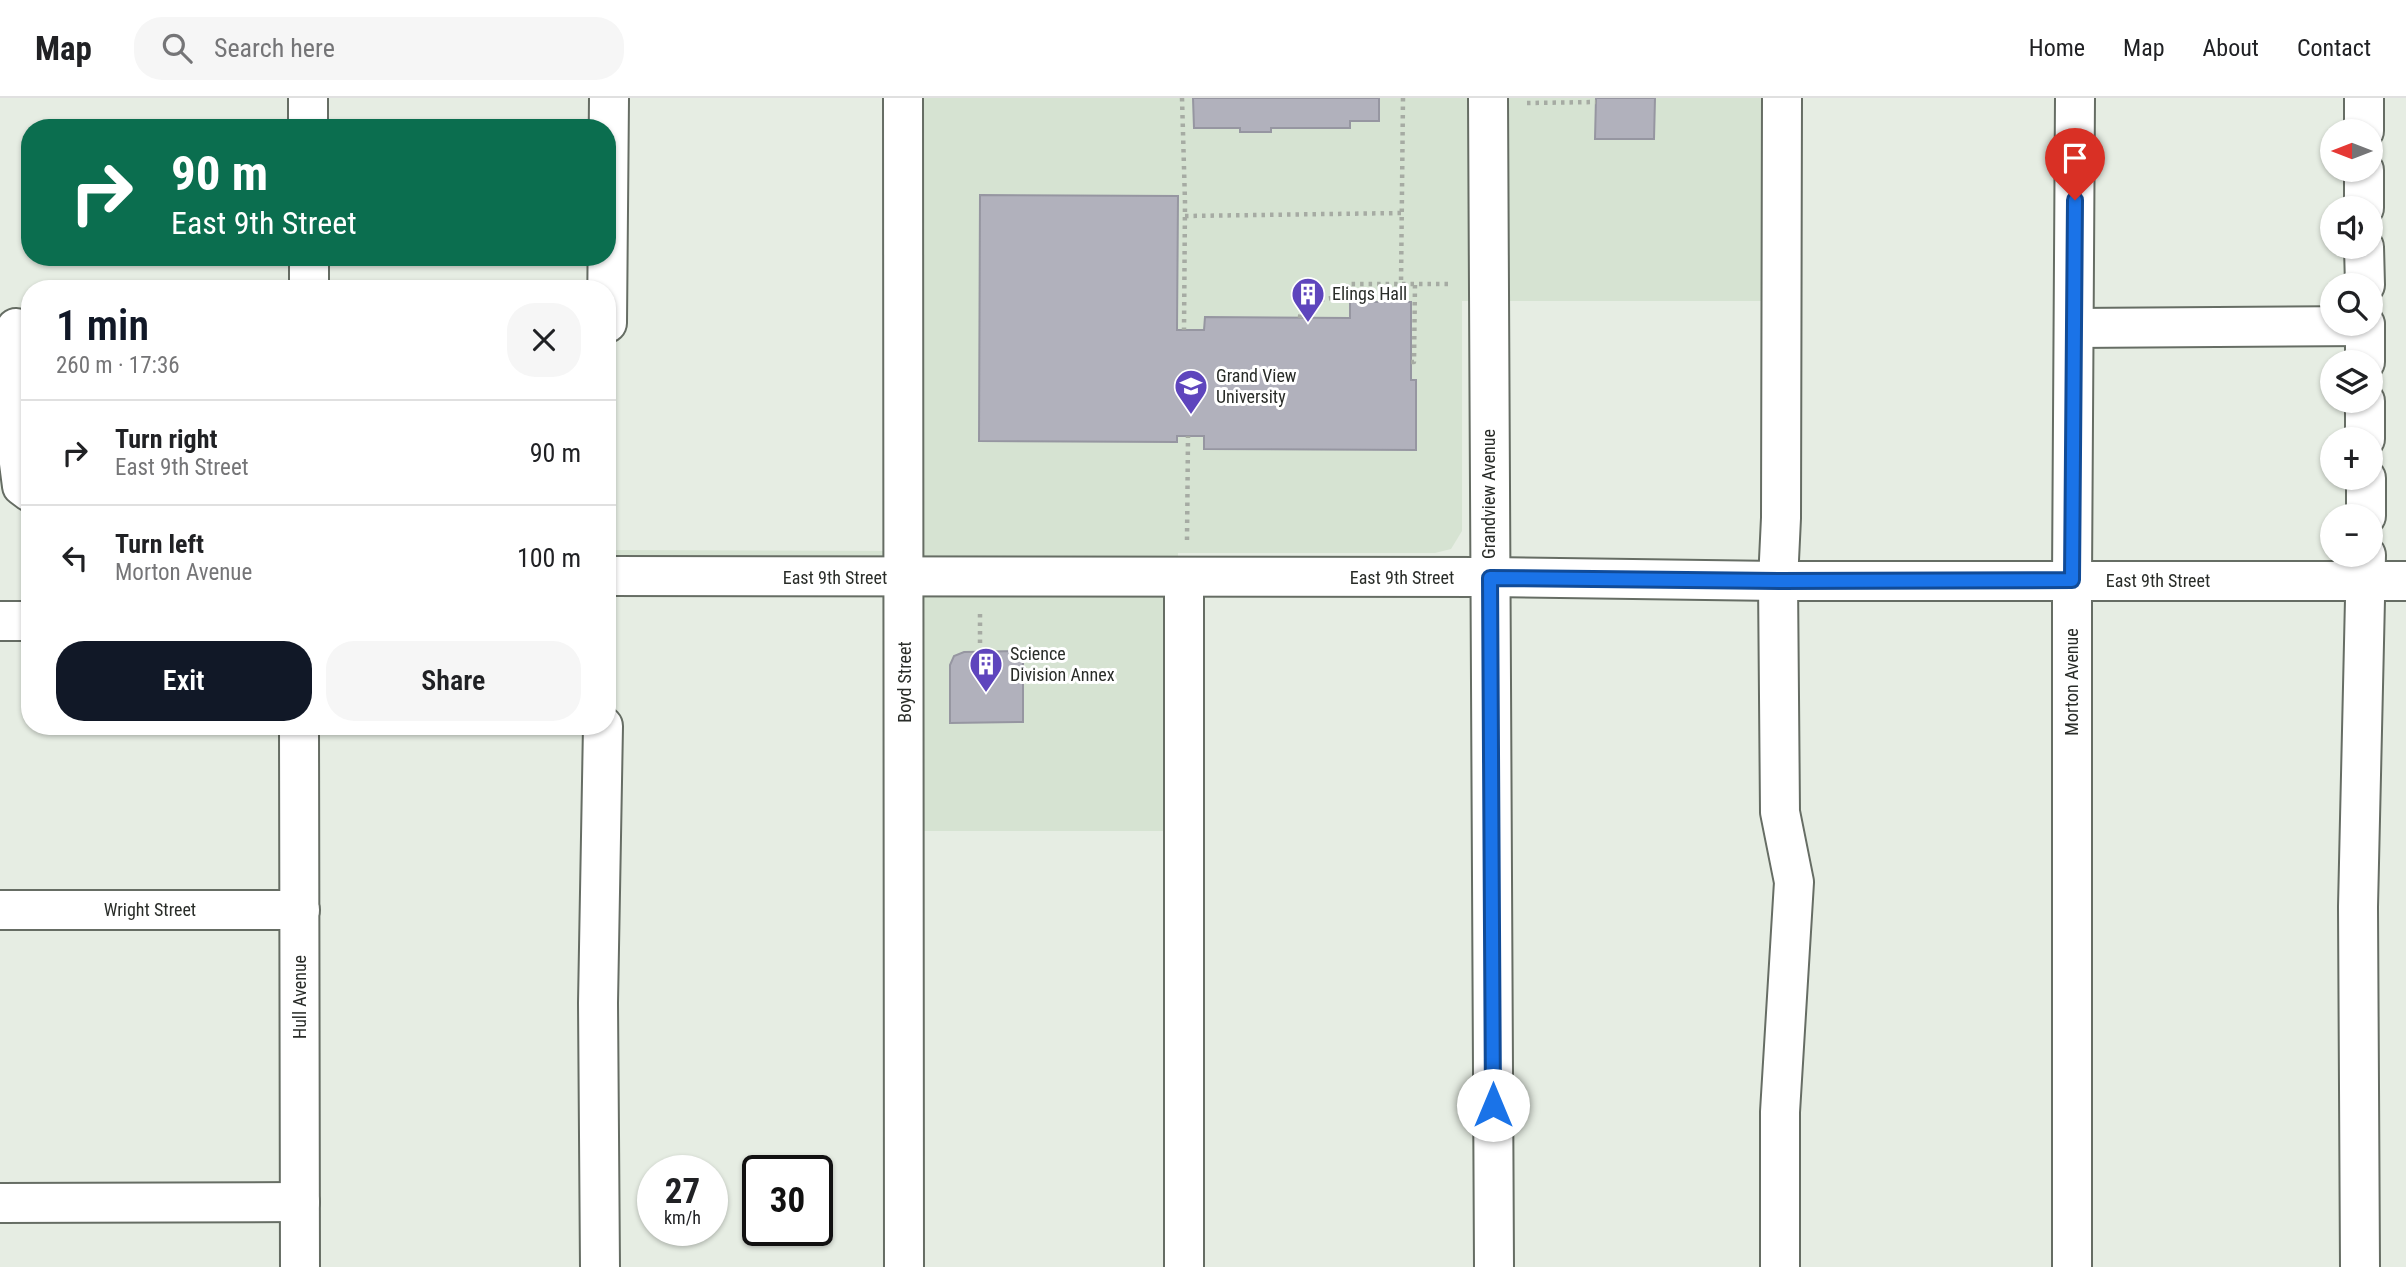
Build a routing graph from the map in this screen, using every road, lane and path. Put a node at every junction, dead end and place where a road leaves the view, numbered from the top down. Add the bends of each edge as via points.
1 (308, 98) edge
2 (609, 98) edge
3 (903, 98) edge
4 (1182, 98) edge
5 (1403, 98) edge
6 (1782, 98) edge
7 (2075, 98) edge
8 (2364, 98) edge
9 (1488, 101) edge
10 (1596, 102) dead end
11 (308, 119) edge
12 (609, 119) edge
13 (2364, 119) edge
14 (1402, 213) junction
15 (1185, 216) junction
16 (1401, 284) junction
17 (1415, 284) junction
18 (1489, 284) junction
19 (1300, 318) dead end
20 (15, 328) edge
21 (2074, 328) junction
22 (1184, 330) dead end
23 (2365, 337) edge
24 (1410, 362) dead end
25 (1188, 436) dead end
26 (21, 478) edge
27 (2366, 568) edge
28 (616, 576) edge
29 (905, 578) junction
30 (1186, 578) junction
31 (1490, 578) junction
32 (2072, 580) junction
33 (1779, 581) junction
34 (2406, 581) edge
35 (0, 621) edge
36 (21, 621) edge
37 (299, 735) edge
38 (603, 735) edge
39 (0, 910) edge
40 (300, 910) junction
41 (300, 1202) junction
42 (0, 1203) edge
43 (300, 1267) edge
44 (600, 1267) edge
45 (904, 1267) edge
46 (1184, 1267) edge
47 (1494, 1267) edge
48 (1780, 1267) edge
49 (2072, 1267) edge
50 (2360, 1267) edge

1 - 11 street
2 - 12 street
3 - 29 street, Boyd Street
4 - 15 path
5 - 14 path
6 - 33 street
7 - 21 street, Morton Avenue
8 - 13 street
9 - 10 path
9 - 18 street, Grandview Avenue
14 - 15 path
14 - 16 path
15 - 22 path
16 - 17 path
16 - 19 path via 1347,284 1347,295 1301,304
17 - 18 path
17 - 24 path via 1414,362
18 - 31 street, Grandview Avenue
20 - 26 street via 14,425
21 - 23 street
21 - 32 street, Morton Avenue
25 - 30 path
27 - 32 street, East 9th Street
27 - 34 street, East 9th Street
27 - 50 street via 2358,908
28 - 29 street, East 9th Street
29 - 30 street, East 9th Street
29 - 45 street, Boyd Street
30 - 31 street, East 9th Street
30 - 46 street
31 - 33 street, East 9th Street
31 - 47 street, Grandview Avenue
32 - 33 street, East 9th Street
32 - 49 street, Morton Avenue
33 - 48 street via 1780,812 1794,882 1780,1112
35 - 36 street
37 - 40 street, Hull Avenue
38 - 44 street
39 - 40 street, Wright Street
40 - 41 street, Hull Avenue
41 - 42 street
41 - 43 street, Hull Avenue

